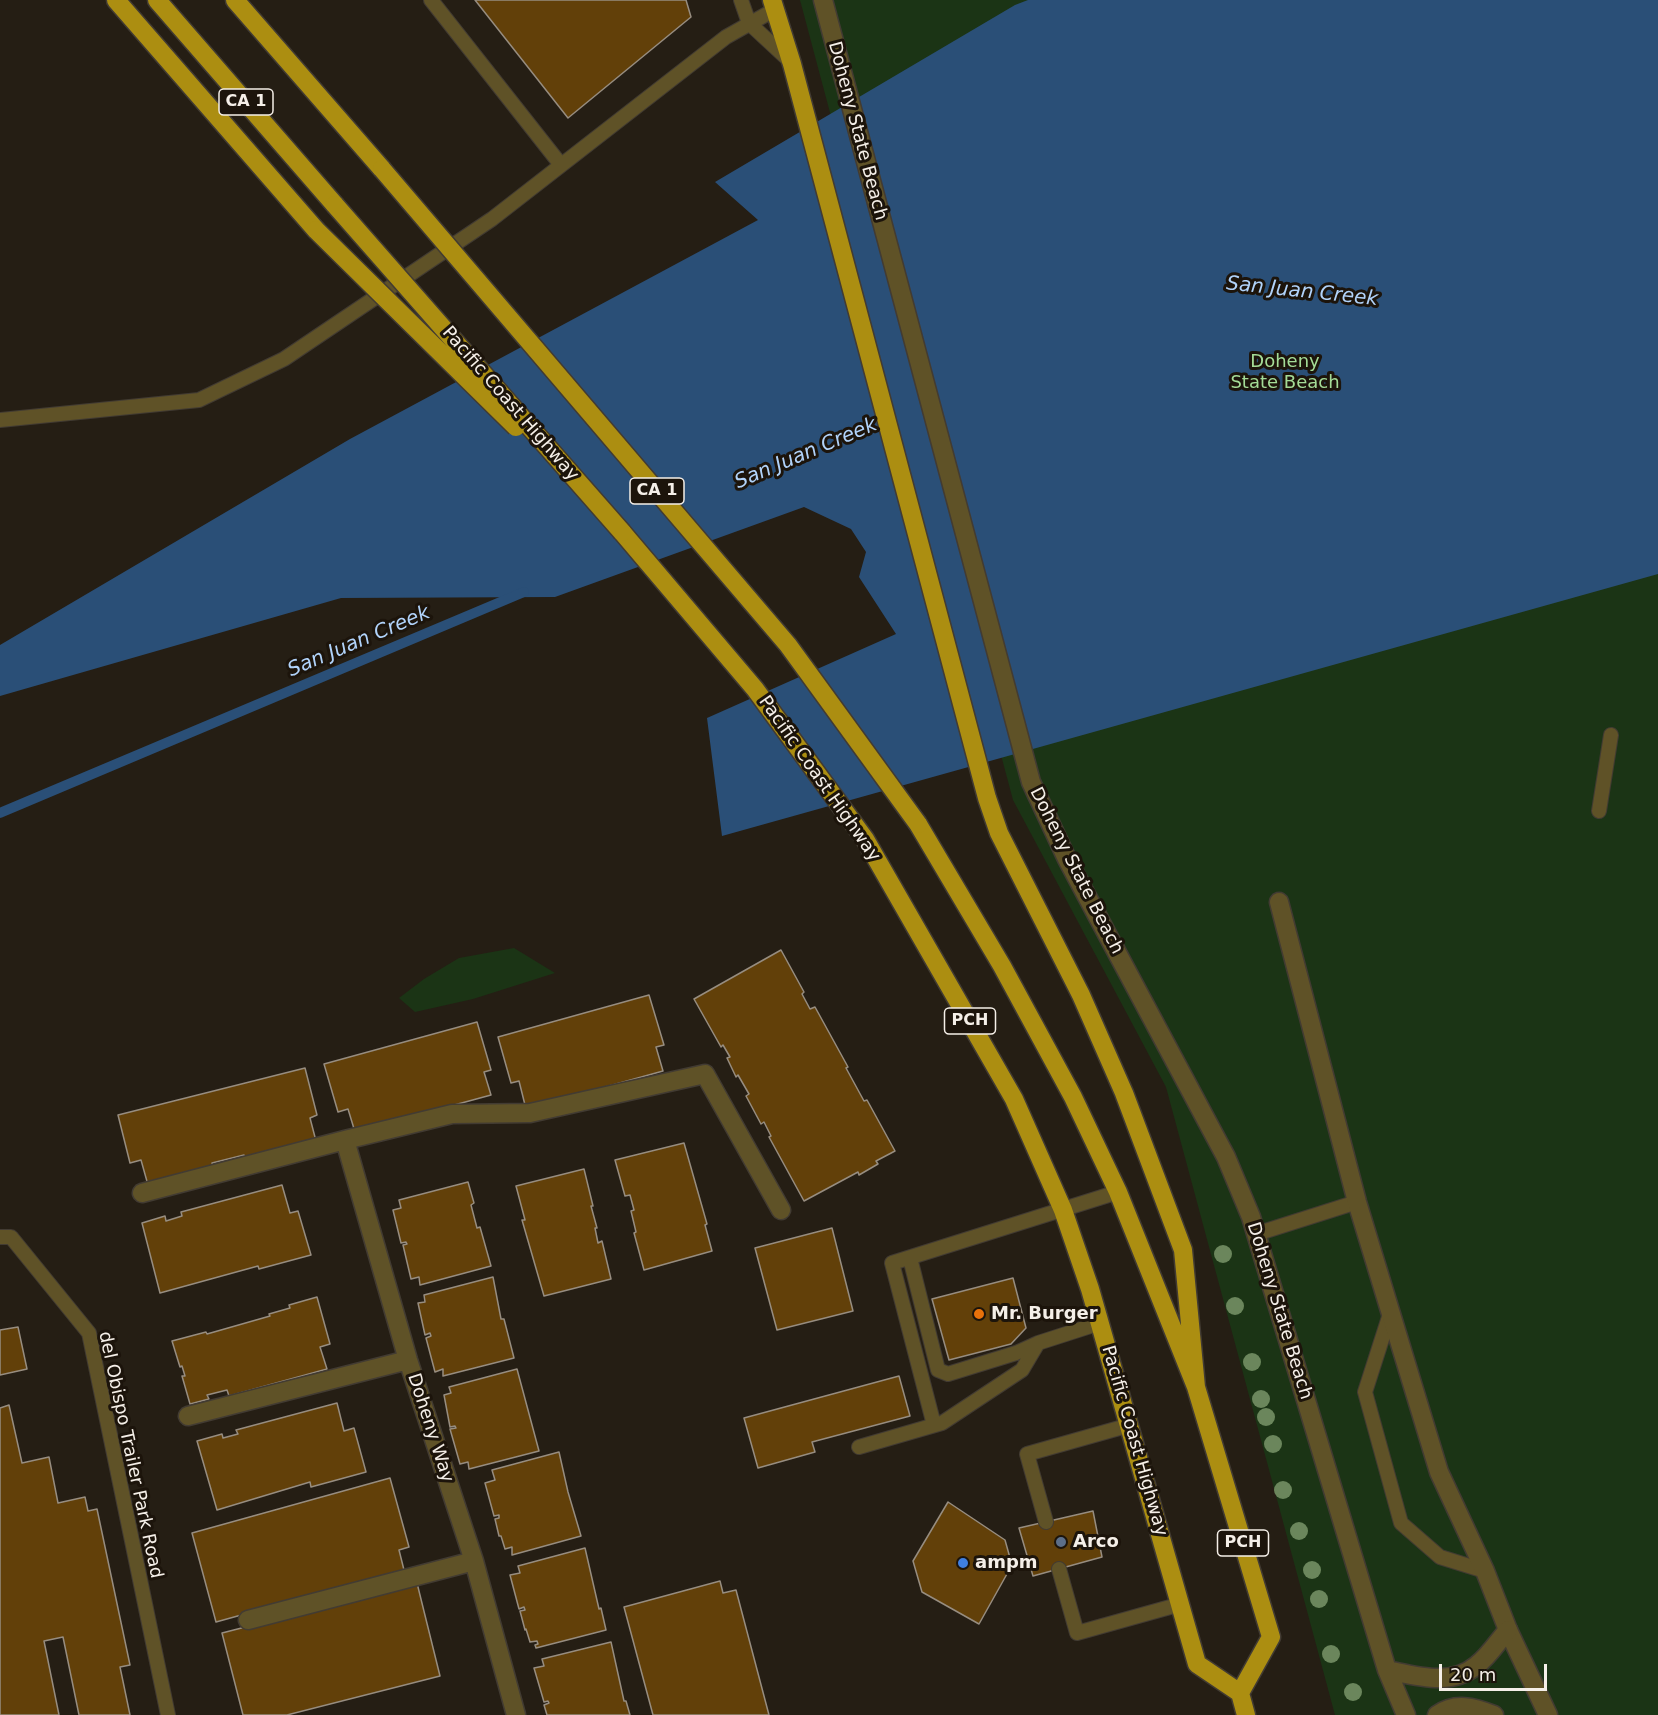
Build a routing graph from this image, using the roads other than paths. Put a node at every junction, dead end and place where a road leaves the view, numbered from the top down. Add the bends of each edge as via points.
1 (116, 0) edge
2 (158, 0) edge
3 (235, 0) edge
4 (431, 0) edge
5 (741, 0) edge
6 (823, 0) edge
7 (773, 5) edge
8 (749, 23) junction
9 (792, 64) junction
10 (561, 165) junction
11 (0, 420) edge
12 (622, 532) junction
13 (1611, 735) dead end
14 (1599, 811) dead end
15 (918, 824) joint
16 (865, 838) joint
17 (1280, 902) dead end
18 (345, 1140) junction
19 (1118, 1192) junction
20 (142, 1194) dead end
21 (1357, 1202) junction
22 (781, 1210) dead end
23 (1063, 1210) junction
24 (1256, 1234) junction
25 (0, 1237) edge
26 (910, 1258) junction
27 (1390, 1314) junction
28 (1100, 1323) junction
29 (1038, 1343) junction
30 (408, 1360) junction
31 (1196, 1387) junction
32 (188, 1416) dead end
33 (934, 1425) junction
34 (1130, 1425) junction
35 (859, 1448) dead end
36 (1046, 1522) dead end
37 (474, 1561) junction
38 (1059, 1569) dead end
39 (1485, 1571) junction
40 (1181, 1604) junction
41 (248, 1620) dead end
42 (1508, 1630) junction
43 (1387, 1670) junction
44 (1240, 1694) junction
45 (168, 1715) edge
46 (516, 1715) edge
47 (1246, 1715) edge
48 (1406, 1715) edge
49 (1437, 1715) edge
50 (1494, 1715) edge
51 (1548, 1715) edge

1 - 12 highway, bridge via 316,230
2 - 12 highway, Pacific Coast Highway / CA 1, bridge
3 - 15 highway, CA 1, bridge via 788,645
4 - 10 lane
5 - 8 lane
6 - 24 street, Doheny State Beach via 1031,782 1067,859 1226,1157
7 - 8 lane
7 - 9 highway
8 - 9 lane
8 - 10 lane
9 - 31 highway via 987,798 999,833 1076,985 1124,1093 1184,1250
10 - 11 lane via 492,219 284,358 199,399
12 - 16 highway, Pacific Coast Highway / CA 1 via 755,689
13 - 14 lane
15 - 19 highway, PCH via 1013,986 1073,1097
16 - 23 highway, Pacific Coast Highway / PCH via 1014,1099
17 - 21 street
18 - 20 street
18 - 22 street via 452,1114 530,1113 705,1074
18 - 30 street, Doheny Way
19 - 23 lane
19 - 31 highway, PCH
21 - 24 lane
21 - 27 street
23 - 26 lane
23 - 28 highway, Pacific Coast Highway / PCH
24 - 43 street, Doheny State Beach
25 - 45 lane, del Obispo Trailer Park Road via 11,1237 89,1334
26 - 29 lane via 938,1370 948,1374
26 - 33 lane via 892,1263
27 - 39 street via 1439,1472
27 - 39 lane via 1365,1392 1401,1523 1440,1557
28 - 29 lane
28 - 34 highway, Pacific Coast Highway / PCH
29 - 33 lane via 1022,1370
30 - 32 street
30 - 37 street, Doheny Way
31 - 44 highway, PCH via 1271,1637
33 - 35 lane
34 - 36 lane via 1027,1454
34 - 40 highway, Pacific Coast Highway / PCH
37 - 41 street
37 - 46 street, Doheny Way
38 - 40 lane via 1077,1633
39 - 42 street
40 - 44 highway, Pacific Coast Highway / PCH via 1197,1664
42 - 43 street via 1477,1666 1456,1676 1431,1679
42 - 51 street
43 - 48 street, Doheny State Beach
44 - 47 highway
49 - 50 street via 1447,1708 1475,1707

